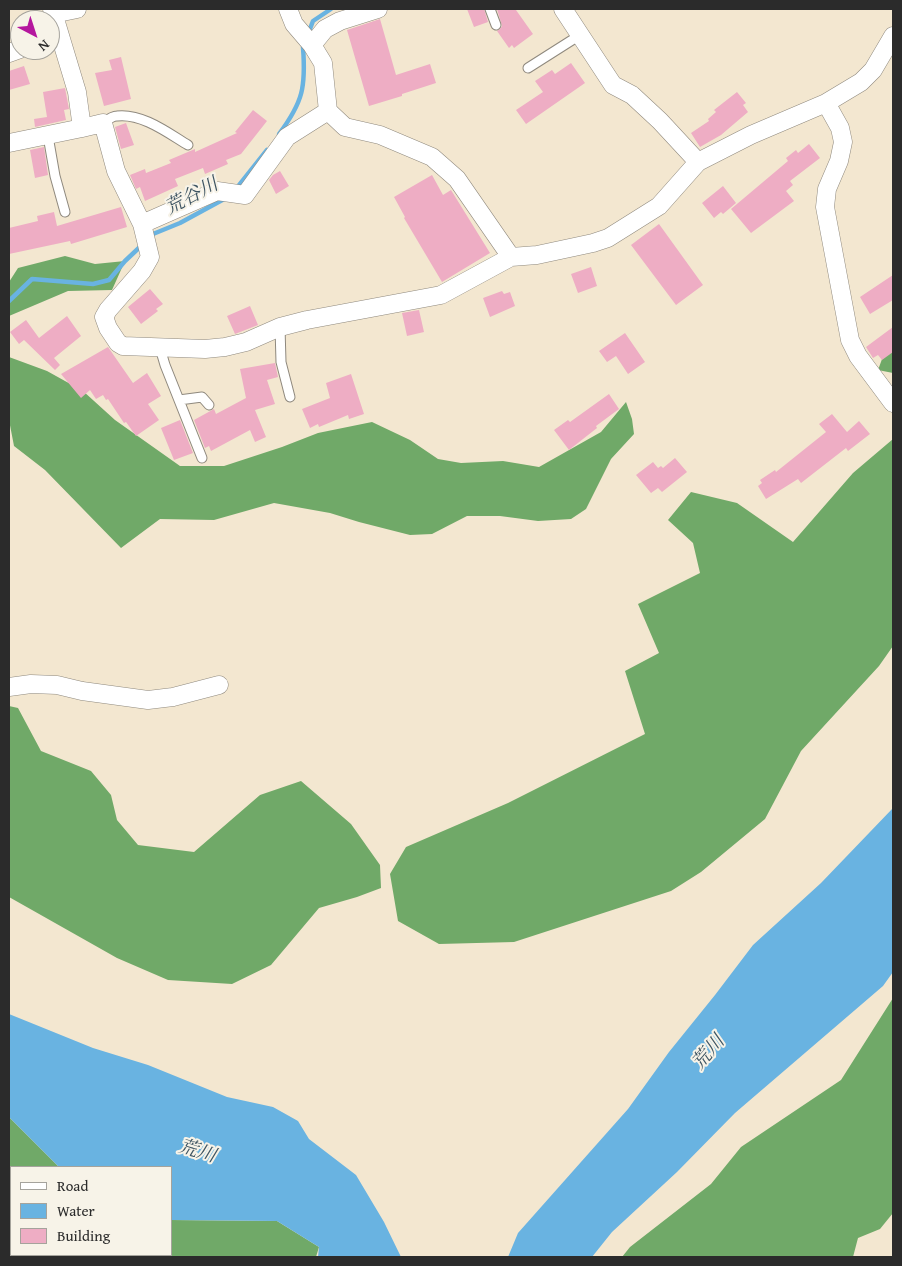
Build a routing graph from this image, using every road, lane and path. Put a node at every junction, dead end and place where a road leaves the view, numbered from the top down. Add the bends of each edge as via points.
1 (77, 9) edge
2 (288, 9) edge
3 (378, 9) edge
4 (490, 9) edge
5 (563, 9) edge
6 (60, 10) edge
7 (496, 25) dead end
8 (580, 35) junction
9 (893, 36) edge
10 (312, 45) junction
11 (60, 49) edge
12 (528, 68) dead end
13 (826, 103) junction
14 (328, 111) junction
15 (103, 123) junction
16 (82, 128) junction
17 (48, 136) junction
18 (9, 143) edge
19 (188, 145) dead end
20 (698, 162) junction
21 (65, 212) dead end
22 (142, 224) junction
23 (511, 257) junction
24 (280, 327) junction
25 (160, 348) junction
26 (290, 397) dead end
27 (179, 400) junction
28 (893, 403) edge
29 (209, 405) dead end
30 (202, 458) dead end
31 (219, 685) dead end
32 (9, 686) edge

1 - 6 street
2 - 10 street via 294,24
3 - 10 street via 325,29
4 - 7 lane
5 - 8 street
8 - 12 lane
8 - 20 street via 613,85 632,95
9 - 13 street via 873,70 861,82
10 - 14 street via 323,63
11 - 16 street via 77,92
13 - 20 street
13 - 28 street via 844,142 827,189 826,207 850,340
14 - 22 street via 287,137 246,195 217,192
14 - 23 street via 345,127 380,135 432,157 457,179
15 - 16 street
15 - 19 lane via 115,116 132,117
15 - 22 street via 116,170
16 - 17 street
17 - 18 street
17 - 21 lane
20 - 23 street via 659,206 608,238 546,253
22 - 25 street via 150,257 104,317 108,328 123,346
23 - 24 street via 441,295
24 - 25 street via 225,347
24 - 26 lane via 281,362
25 - 27 lane
27 - 29 lane via 202,397
27 - 30 lane
31 - 32 street via 148,700 57,685

